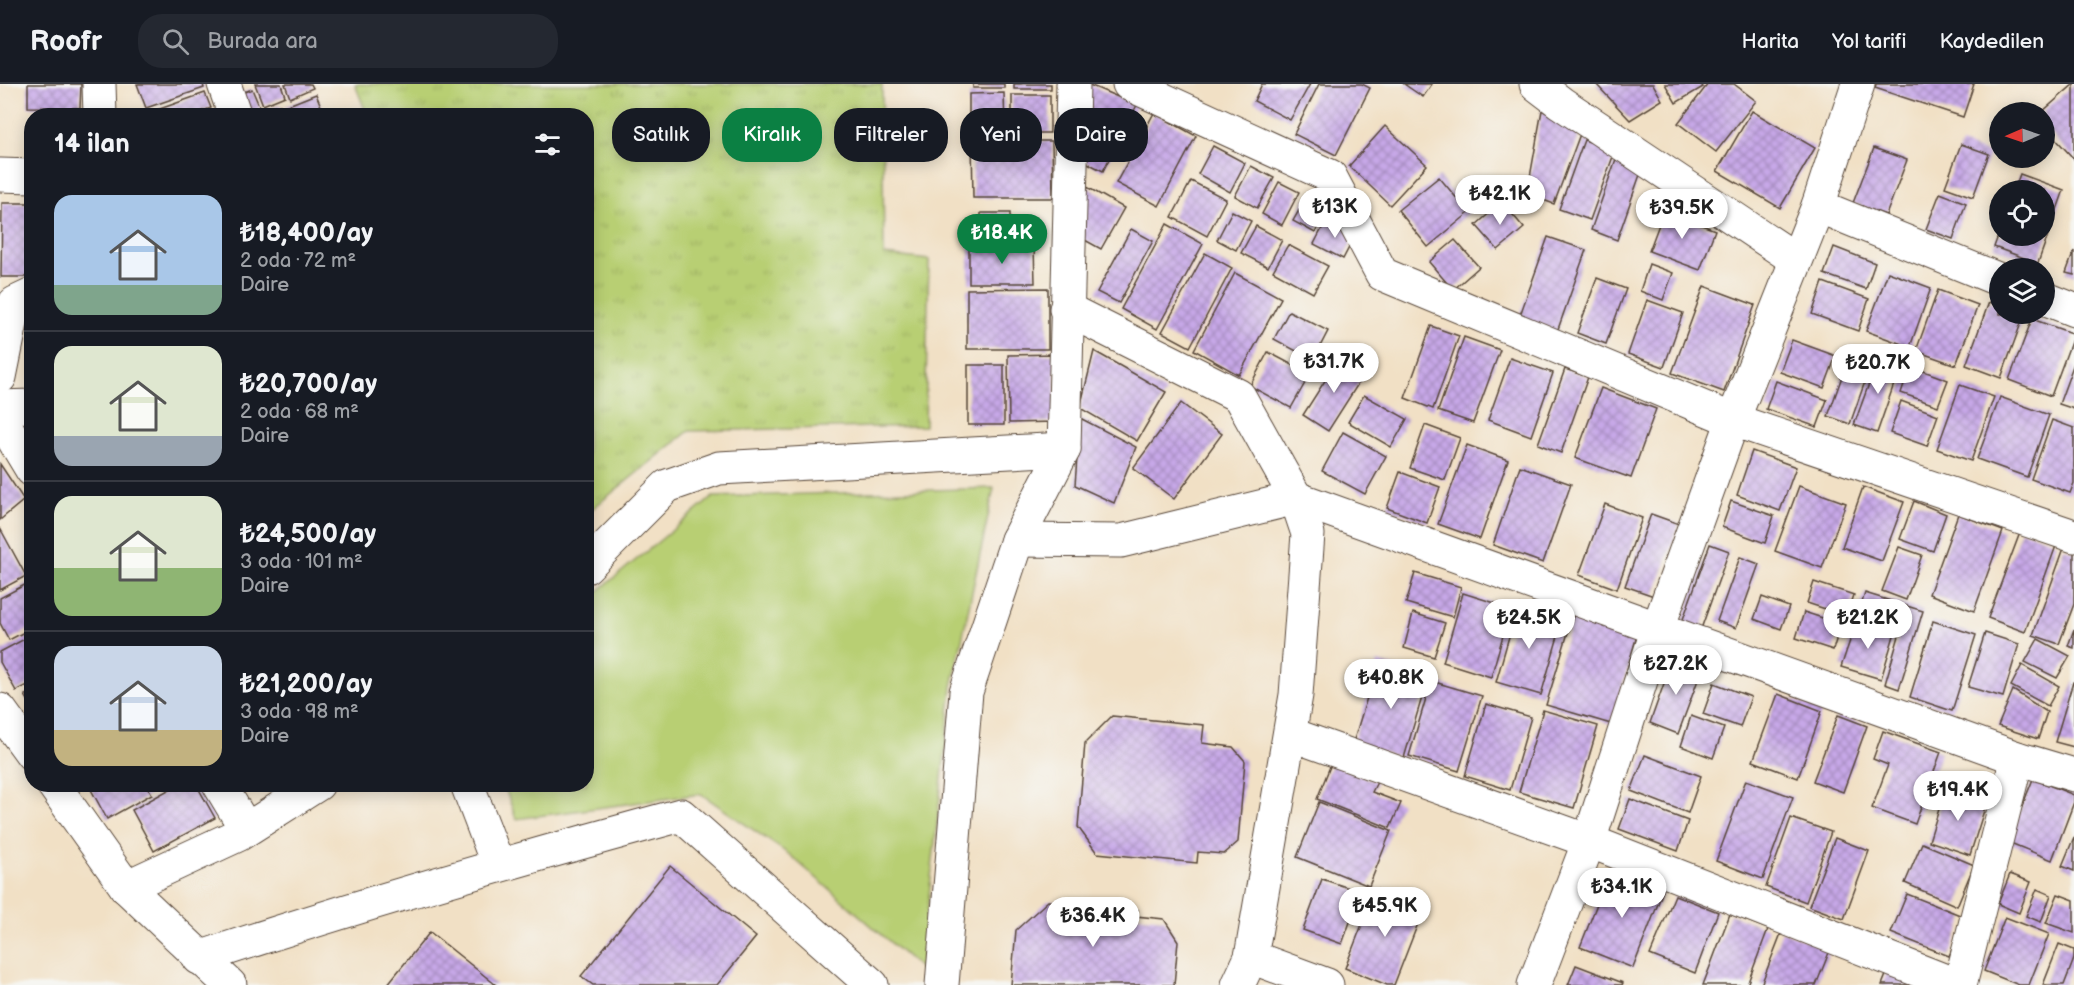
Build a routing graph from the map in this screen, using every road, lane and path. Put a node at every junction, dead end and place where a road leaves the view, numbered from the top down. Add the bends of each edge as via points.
1 (99, 84) edge
2 (224, 84) edge
3 (1073, 84) edge
4 (1129, 84) edge
5 (1536, 84) edge
6 (1858, 84) edge
7 (100, 108) edge
8 (232, 108) edge
9 (0, 175) edge
10 (24, 176) edge
11 (1818, 206) junction
12 (1795, 259) junction
13 (1989, 276) edge
14 (24, 299) edge
15 (2055, 302) edge
16 (1066, 309) junction
17 (2074, 310) edge
18 (0, 377) edge
19 (24, 406) edge
20 (0, 407) edge
21 (0, 417) edge
22 (1733, 420) junction
23 (1064, 450) junction
24 (24, 457) edge
25 (1296, 498) junction
26 (2074, 536) edge
27 (1017, 540) junction
28 (594, 559) edge
29 (1658, 628) junction
30 (0, 710) edge
31 (1290, 734) junction
32 (24, 743) edge
33 (2017, 758) junction
34 (2074, 775) edge
35 (59, 792) edge
36 (224, 792) edge
37 (305, 792) edge
38 (470, 792) edge
39 (246, 830) junction
40 (1589, 841) junction
41 (498, 865) junction
42 (126, 887) junction
43 (199, 958) junction
44 (1244, 971) edge
45 (230, 985) edge
46 (873, 985) edge
47 (942, 985) edge
48 (1327, 985) edge
49 (1534, 985) edge
50 (1956, 985) edge
51 (1960, 985) edge

1 - 7 street
2 - 8 street
3 - 16 street
4 - 22 street via 1330,176 1382,274
5 - 12 street
6 - 11 street
9 - 10 street
11 - 12 street
11 - 13 street
12 - 22 street
14 - 18 street via 15,303
15 - 17 street
16 - 23 street
16 - 25 street via 1239,396
19 - 20 street
21 - 24 street
22 - 26 street
22 - 29 street
23 - 27 street
23 - 28 street via 719,468 667,486
25 - 27 street via 1121,541
25 - 29 street
25 - 31 street via 1308,534
27 - 47 street via 966,692
29 - 33 street
29 - 40 street
30 - 32 street
31 - 40 street
31 - 44 street
33 - 34 street
33 - 51 street
35 - 42 street
36 - 39 street
37 - 39 street
38 - 41 street
39 - 42 street
40 - 49 street
40 - 50 street
41 - 43 street
41 - 46 street via 681,815
42 - 43 street
43 - 45 street
44 - 48 street

